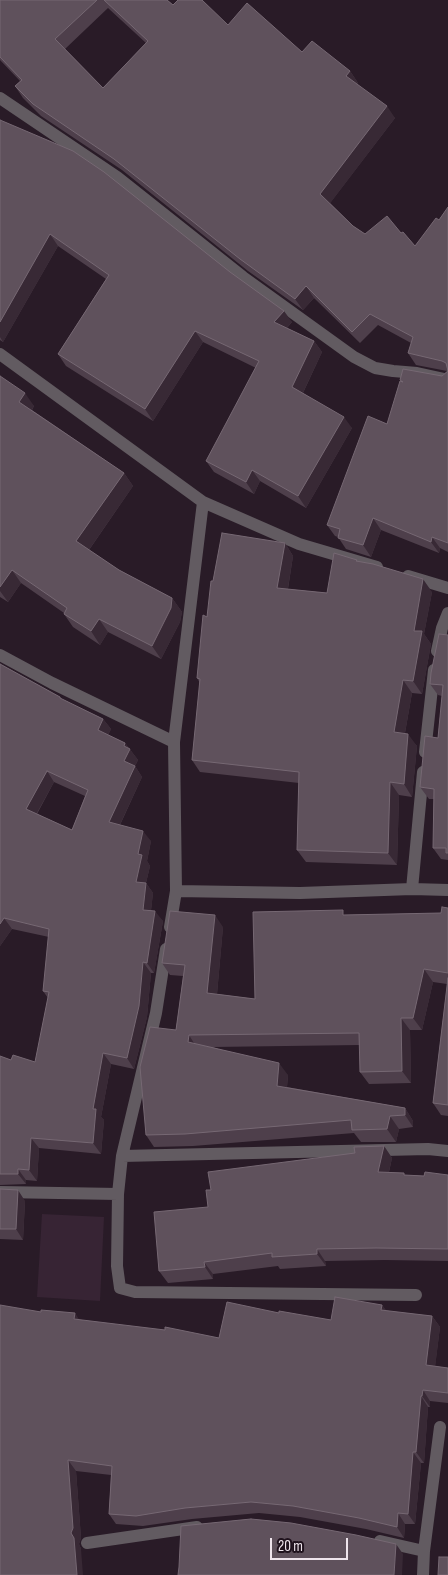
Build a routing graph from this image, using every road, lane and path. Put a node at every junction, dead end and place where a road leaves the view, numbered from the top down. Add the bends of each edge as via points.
1 (0, 98) edge
2 (0, 354) edge
3 (448, 380) edge
4 (203, 502) junction
5 (448, 588) edge
6 (448, 613) edge
7 (0, 655) edge
8 (174, 742) junction
9 (412, 889) junction
10 (448, 890) edge
11 (176, 892) junction
12 (448, 1151) edge
13 (122, 1156) junction
14 (0, 1192) edge
15 (118, 1194) junction
16 (416, 1295) dead end
17 (440, 1427) dead end
18 (212, 1525) edge
19 (365, 1537) edge
20 (87, 1544) dead end
21 (424, 1551) junction
22 (423, 1575) edge

1 - 3 street via 117,177 243,278 354,357 375,368 417,372
2 - 4 street
4 - 5 street via 299,544
4 - 8 street
6 - 9 street via 431,684
7 - 8 street
8 - 11 street
9 - 10 street
9 - 11 street via 300,893
11 - 13 street via 156,1013
12 - 13 street
13 - 15 street
14 - 15 street
15 - 16 street via 120,1288 135,1292
17 - 21 street
18 - 20 street
19 - 21 street
21 - 22 street

